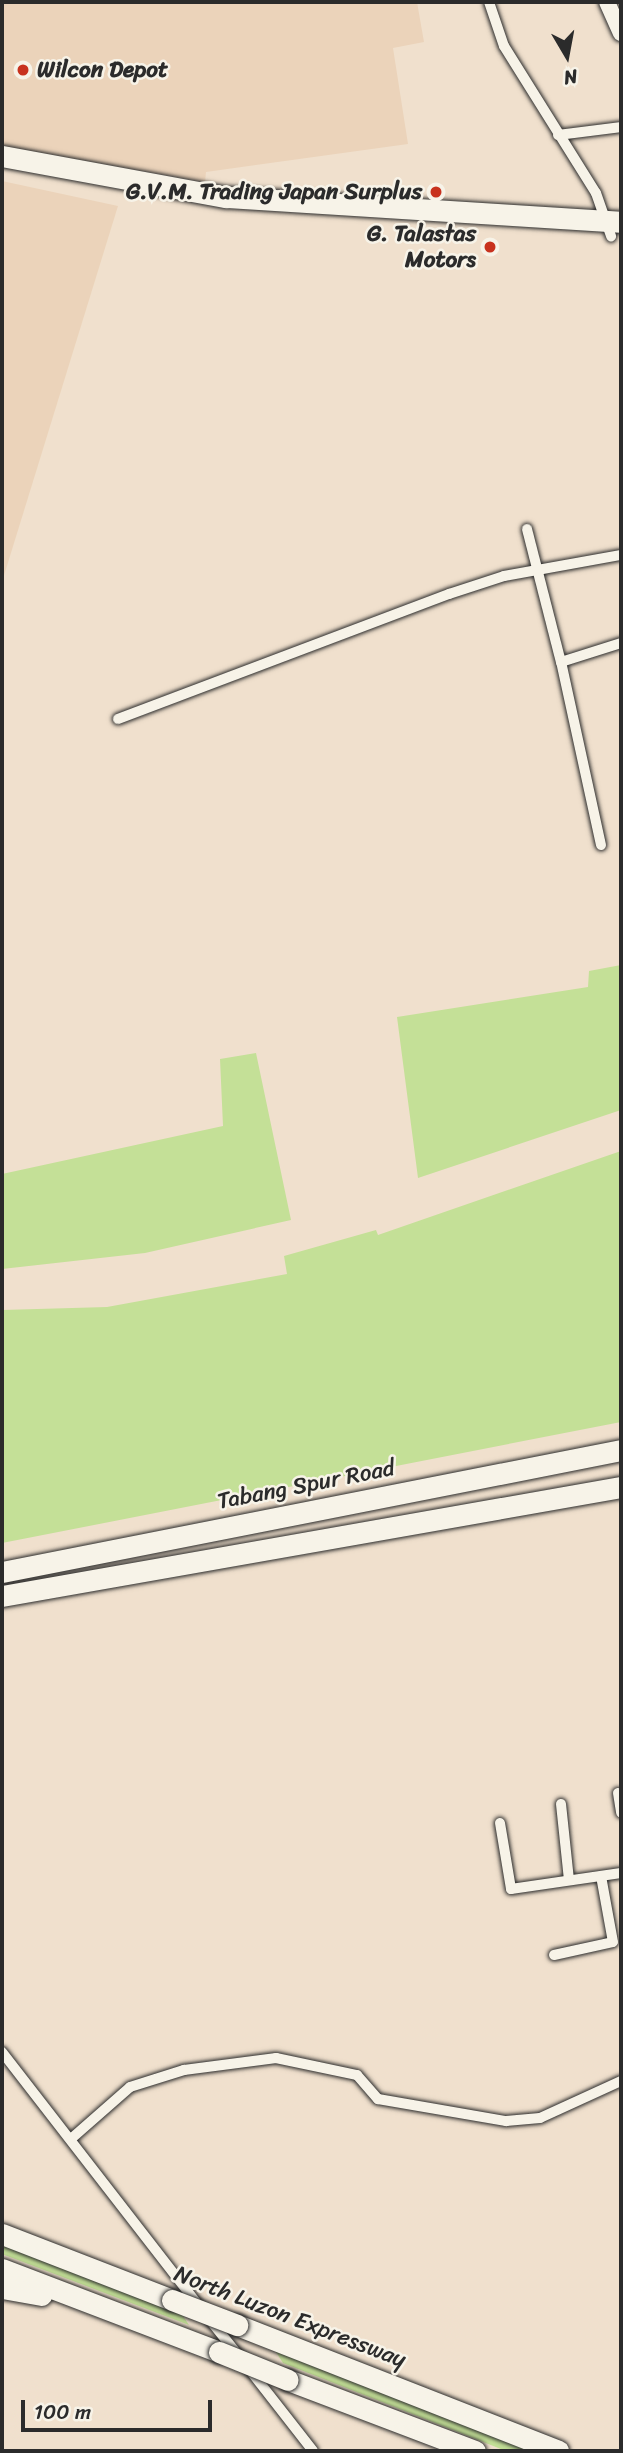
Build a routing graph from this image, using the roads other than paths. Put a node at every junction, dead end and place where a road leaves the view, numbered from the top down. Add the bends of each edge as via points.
1 (489, 2) edge
2 (607, 2) edge
3 (621, 33) edge
4 (621, 127) edge
5 (558, 135) junction
6 (2, 156) edge
7 (2, 169) edge
8 (616, 229) edge
9 (527, 529) dead end
10 (621, 555) edge
11 (540, 569) junction
12 (621, 643) edge
13 (561, 662) junction
14 (118, 719) dead end
15 (601, 845) dead end
16 (621, 1450) edge
17 (621, 1487) edge
18 (2, 1572) edge
19 (2, 1596) edge
20 (618, 1793) dead end
21 (561, 1804) dead end
22 (621, 1813) edge
23 (500, 1823) dead end
24 (621, 1873) edge
25 (601, 1876) junction
26 (569, 1880) junction
27 (554, 1955) dead end
28 (2, 2052) edge
29 (621, 2081) edge
30 (72, 2138) junction
31 (2, 2234) edge
32 (2, 2269) edge
33 (2, 2288) edge
34 (170, 2334) junction
35 (313, 2451) edge
36 (475, 2451) edge
37 (558, 2451) edge

1 - 5 street via 504,46
2 - 3 street
4 - 5 street
5 - 8 street
6 - 8 highway via 226,197
7 - 8 highway via 225,209
9 - 11 street
10 - 11 street
11 - 13 street
11 - 14 street via 449,594
12 - 13 street
13 - 15 street
16 - 18 highway, Tabang Spur Road
17 - 19 highway
20 - 22 street
21 - 26 street
23 - 26 street via 511,1889
24 - 25 street
25 - 26 street
25 - 27 street via 613,1942
28 - 30 street
29 - 30 street via 540,2118 506,2121 378,2099 357,2075 276,2058 184,2070 130,2087
30 - 35 street
31 - 37 highway, North Luzon Expressway, bridge
32 - 34 highway
33 - 34 highway
34 - 36 highway, bridge

